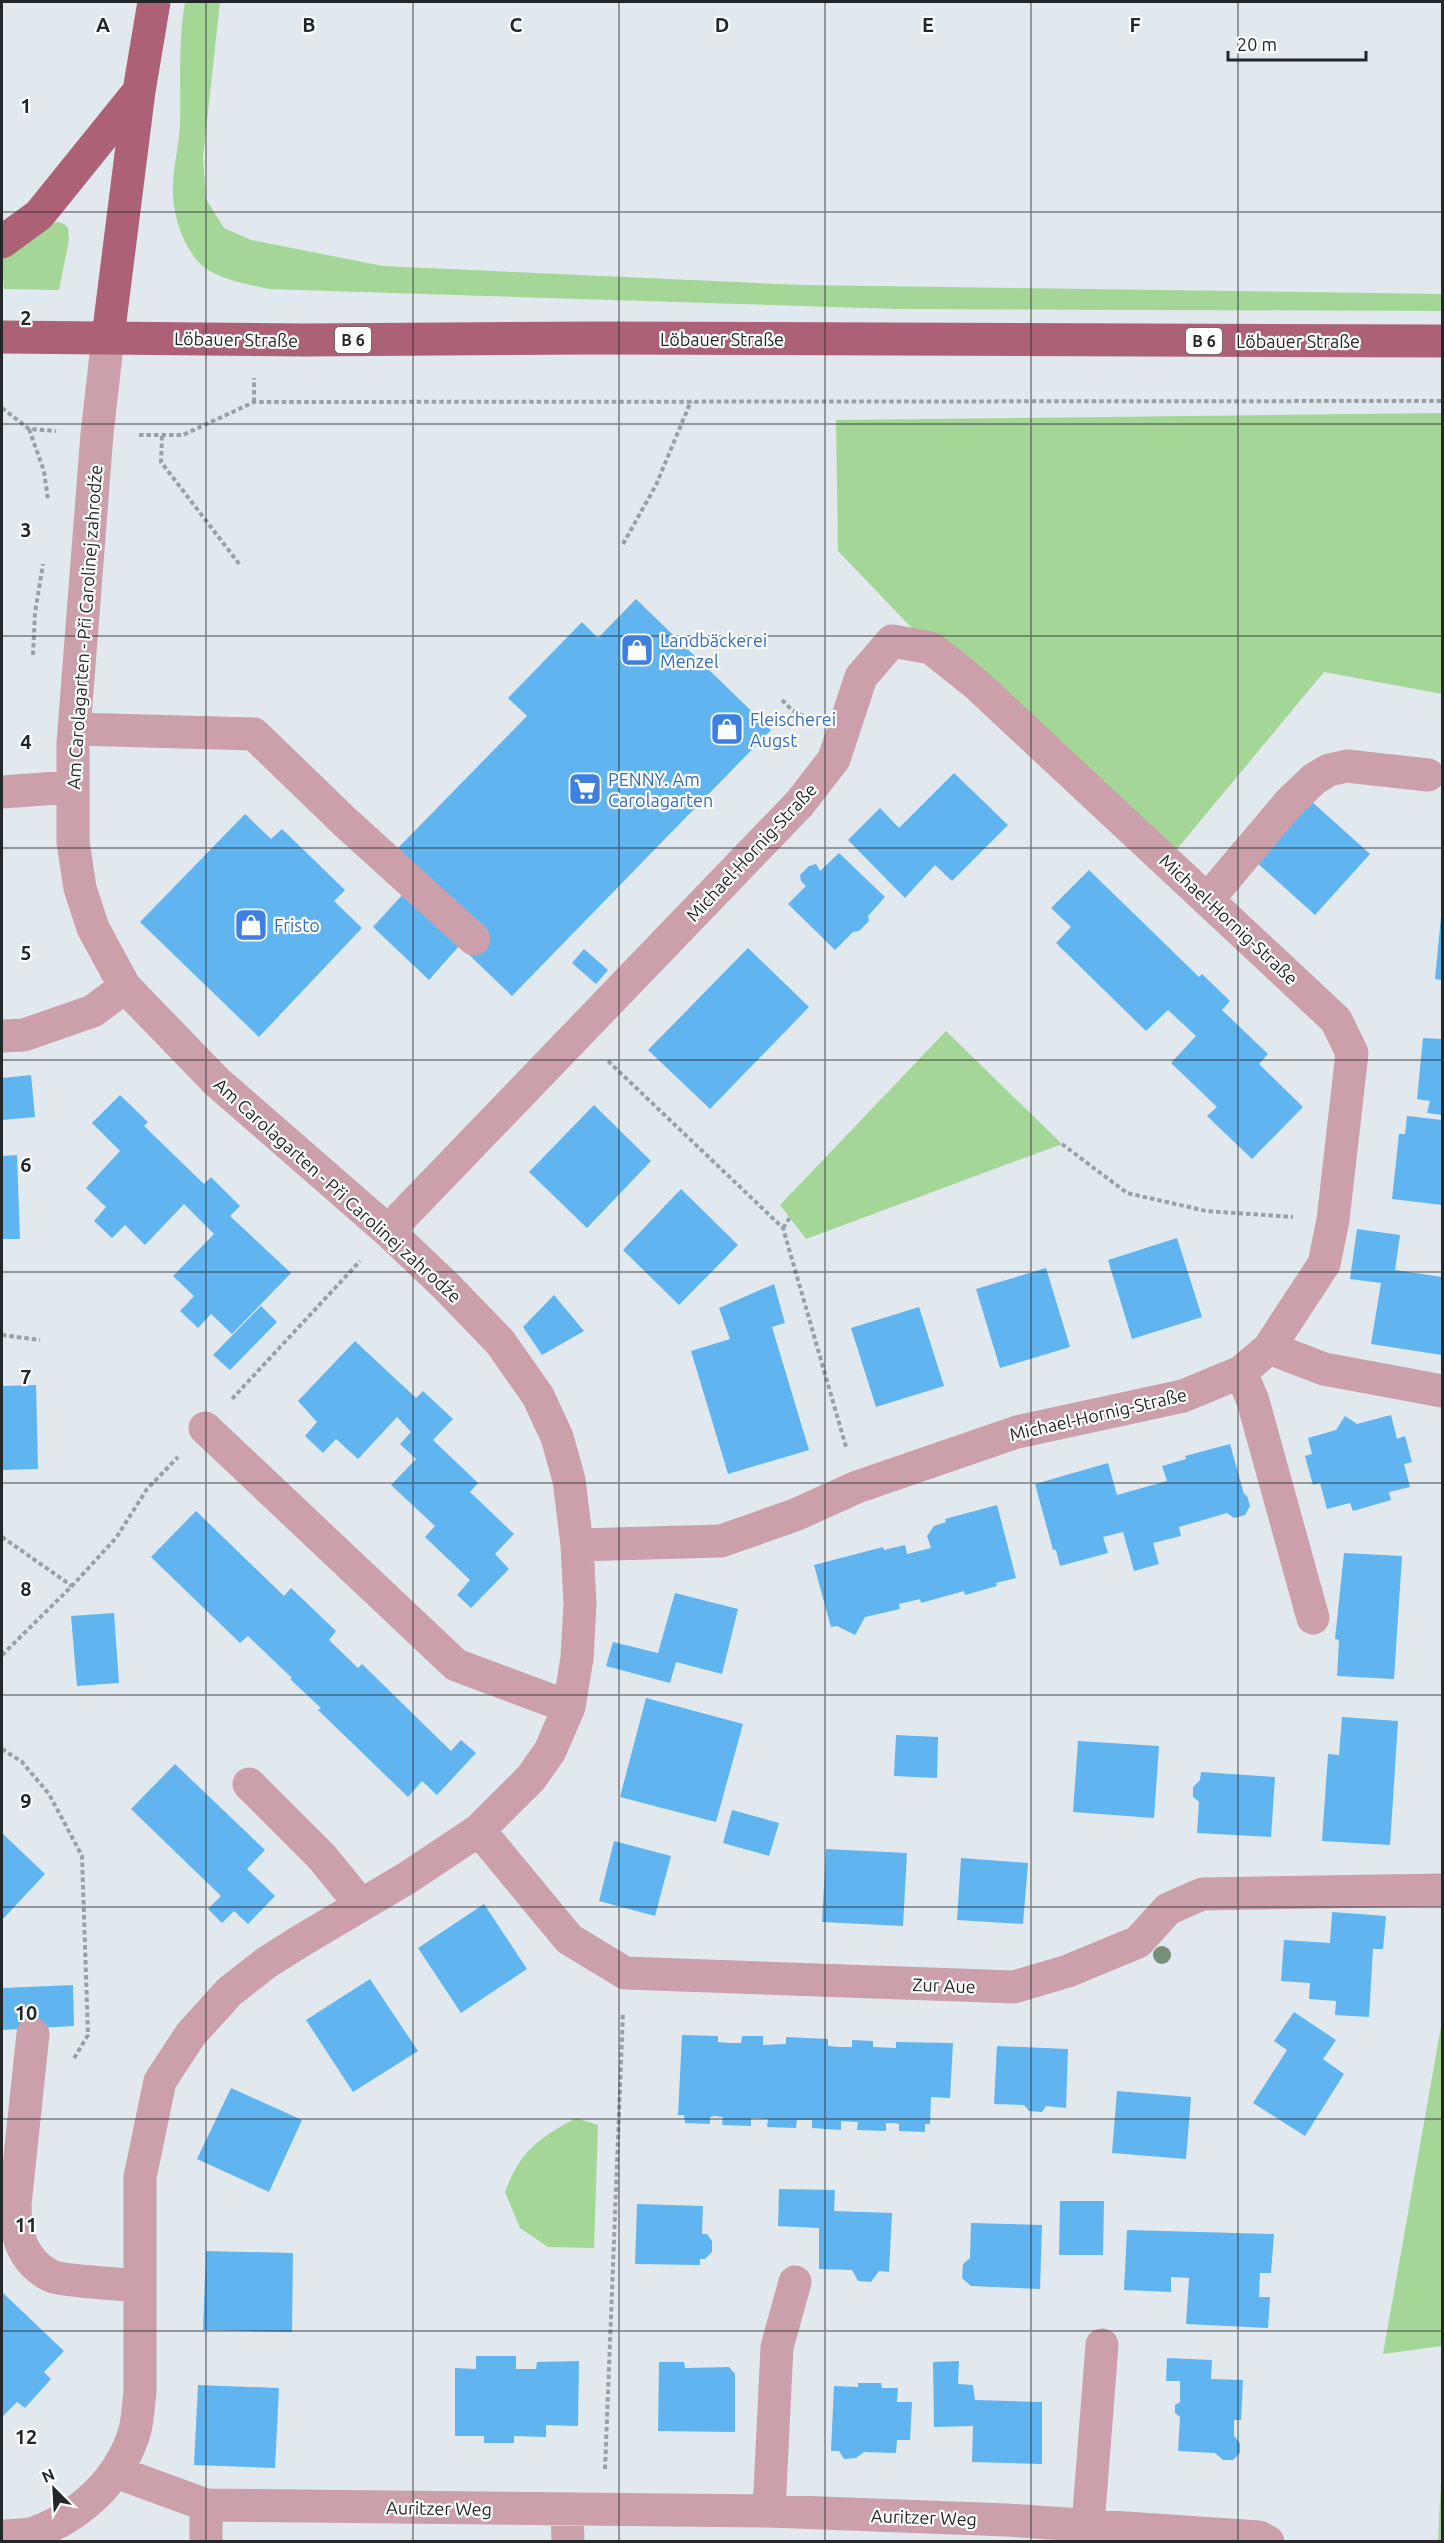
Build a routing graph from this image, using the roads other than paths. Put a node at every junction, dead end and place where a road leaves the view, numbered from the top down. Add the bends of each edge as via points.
1 (154, 2) edge
2 (139, 91) junction
3 (2, 242) edge
4 (2, 337) edge
5 (108, 337) junction
6 (1443, 341) edge
7 (74, 729) junction
8 (1428, 775) dead end
9 (72, 787) junction
10 (2, 792) edge
11 (1208, 899) junction
12 (474, 939) dead end
13 (125, 987) junction
14 (2, 1035) edge
15 (388, 1231) junction
16 (1269, 1348) junction
17 (1241, 1372) junction
18 (1443, 1391) edge
19 (205, 1428) dead end
20 (577, 1545) junction
21 (1313, 1617) dead end
22 (569, 1707) junction
23 (249, 1784) dead end
24 (479, 1830) junction
25 (1443, 1890) edge
26 (361, 1905) junction
27 (33, 2034) dead end
28 (795, 2282) dead end
29 (139, 2286) junction
30 (1102, 2345) dead end
31 (116, 2472) junction
32 (206, 2505) junction
33 (769, 2511) junction
34 (1088, 2524) junction
35 (568, 2526) edge
36 (1007, 2531) edge
37 (17, 2535) edge
38 (206, 2541) edge
39 (1268, 2541) edge

1 - 2 main road
2 - 3 main road via 39,215
2 - 5 main road
4 - 5 main road, Löbauer Straße / B 6
5 - 6 main road, Löbauer Straße / B 6
5 - 7 street, Am Carolagarten - Při Carolinej zahrodźe
7 - 9 street, Am Carolagarten - Při Carolinej zahrodźe
7 - 12 street via 254,734
8 - 11 street via 1347,766 1329,770 1289,803
9 - 10 street
9 - 13 street, Am Carolagarten - Při Carolinej zahrodźe via 73,842 80,888 93,928
11 - 15 street, Michael-Hornig-Straße via 975,683 931,648 892,641 861,676 834,759 800,803
11 - 16 street, Michael-Hornig-Straße via 1336,1020 1352,1053 1333,1220 1324,1264
13 - 14 street via 93,1011 24,1035
13 - 15 street, Am Carolagarten - Při Carolinej zahrodźe via 217,1082
15 - 20 street, Am Carolagarten - Při Carolinej zahrodźe via 500,1342 538,1396 557,1437 569,1480
16 - 17 street, Michael-Hornig-Straße
16 - 18 street via 1324,1369
17 - 20 street, Michael-Hornig-Straße via 1183,1396 1017,1432 857,1487 721,1542
17 - 21 street via 1254,1401
19 - 22 street via 456,1665
20 - 22 street, Am Carolagarten - Při Carolinej zahrodźe via 580,1604
22 - 24 street, Am Carolagarten - Při Carolinej zahrodźe via 550,1751 531,1778
23 - 26 street via 322,1857
24 - 25 street, Zur Aue via 569,1939 625,1972 1014,1987 1068,1971 1138,1942 1168,1909 1202,1894
24 - 26 street, Am Carolagarten - Při Carolinej zahrodźe
26 - 29 street, Am Carolagarten - Při Carolinej zahrodźe via 266,1963 229,1992 191,2034 160,2081 140,2177
27 - 29 street via 15,2204 20,2245 52,2276
28 - 33 street via 777,2347
29 - 31 street, Am Carolagarten - Při Carolinej zahrodźe via 140,2393 136,2428
30 - 34 street
31 - 32 street, Auritzer Weg
31 - 37 street, Am Carolagarten - Při Carolinej zahrodźe via 95,2497 68,2516
32 - 35 street, Auritzer Weg
32 - 38 street
33 - 35 street, Auritzer Weg via 603,2510
33 - 36 street, Auritzer Weg
34 - 36 street, Auritzer Weg
34 - 39 street, Auritzer Weg via 1259,2537

